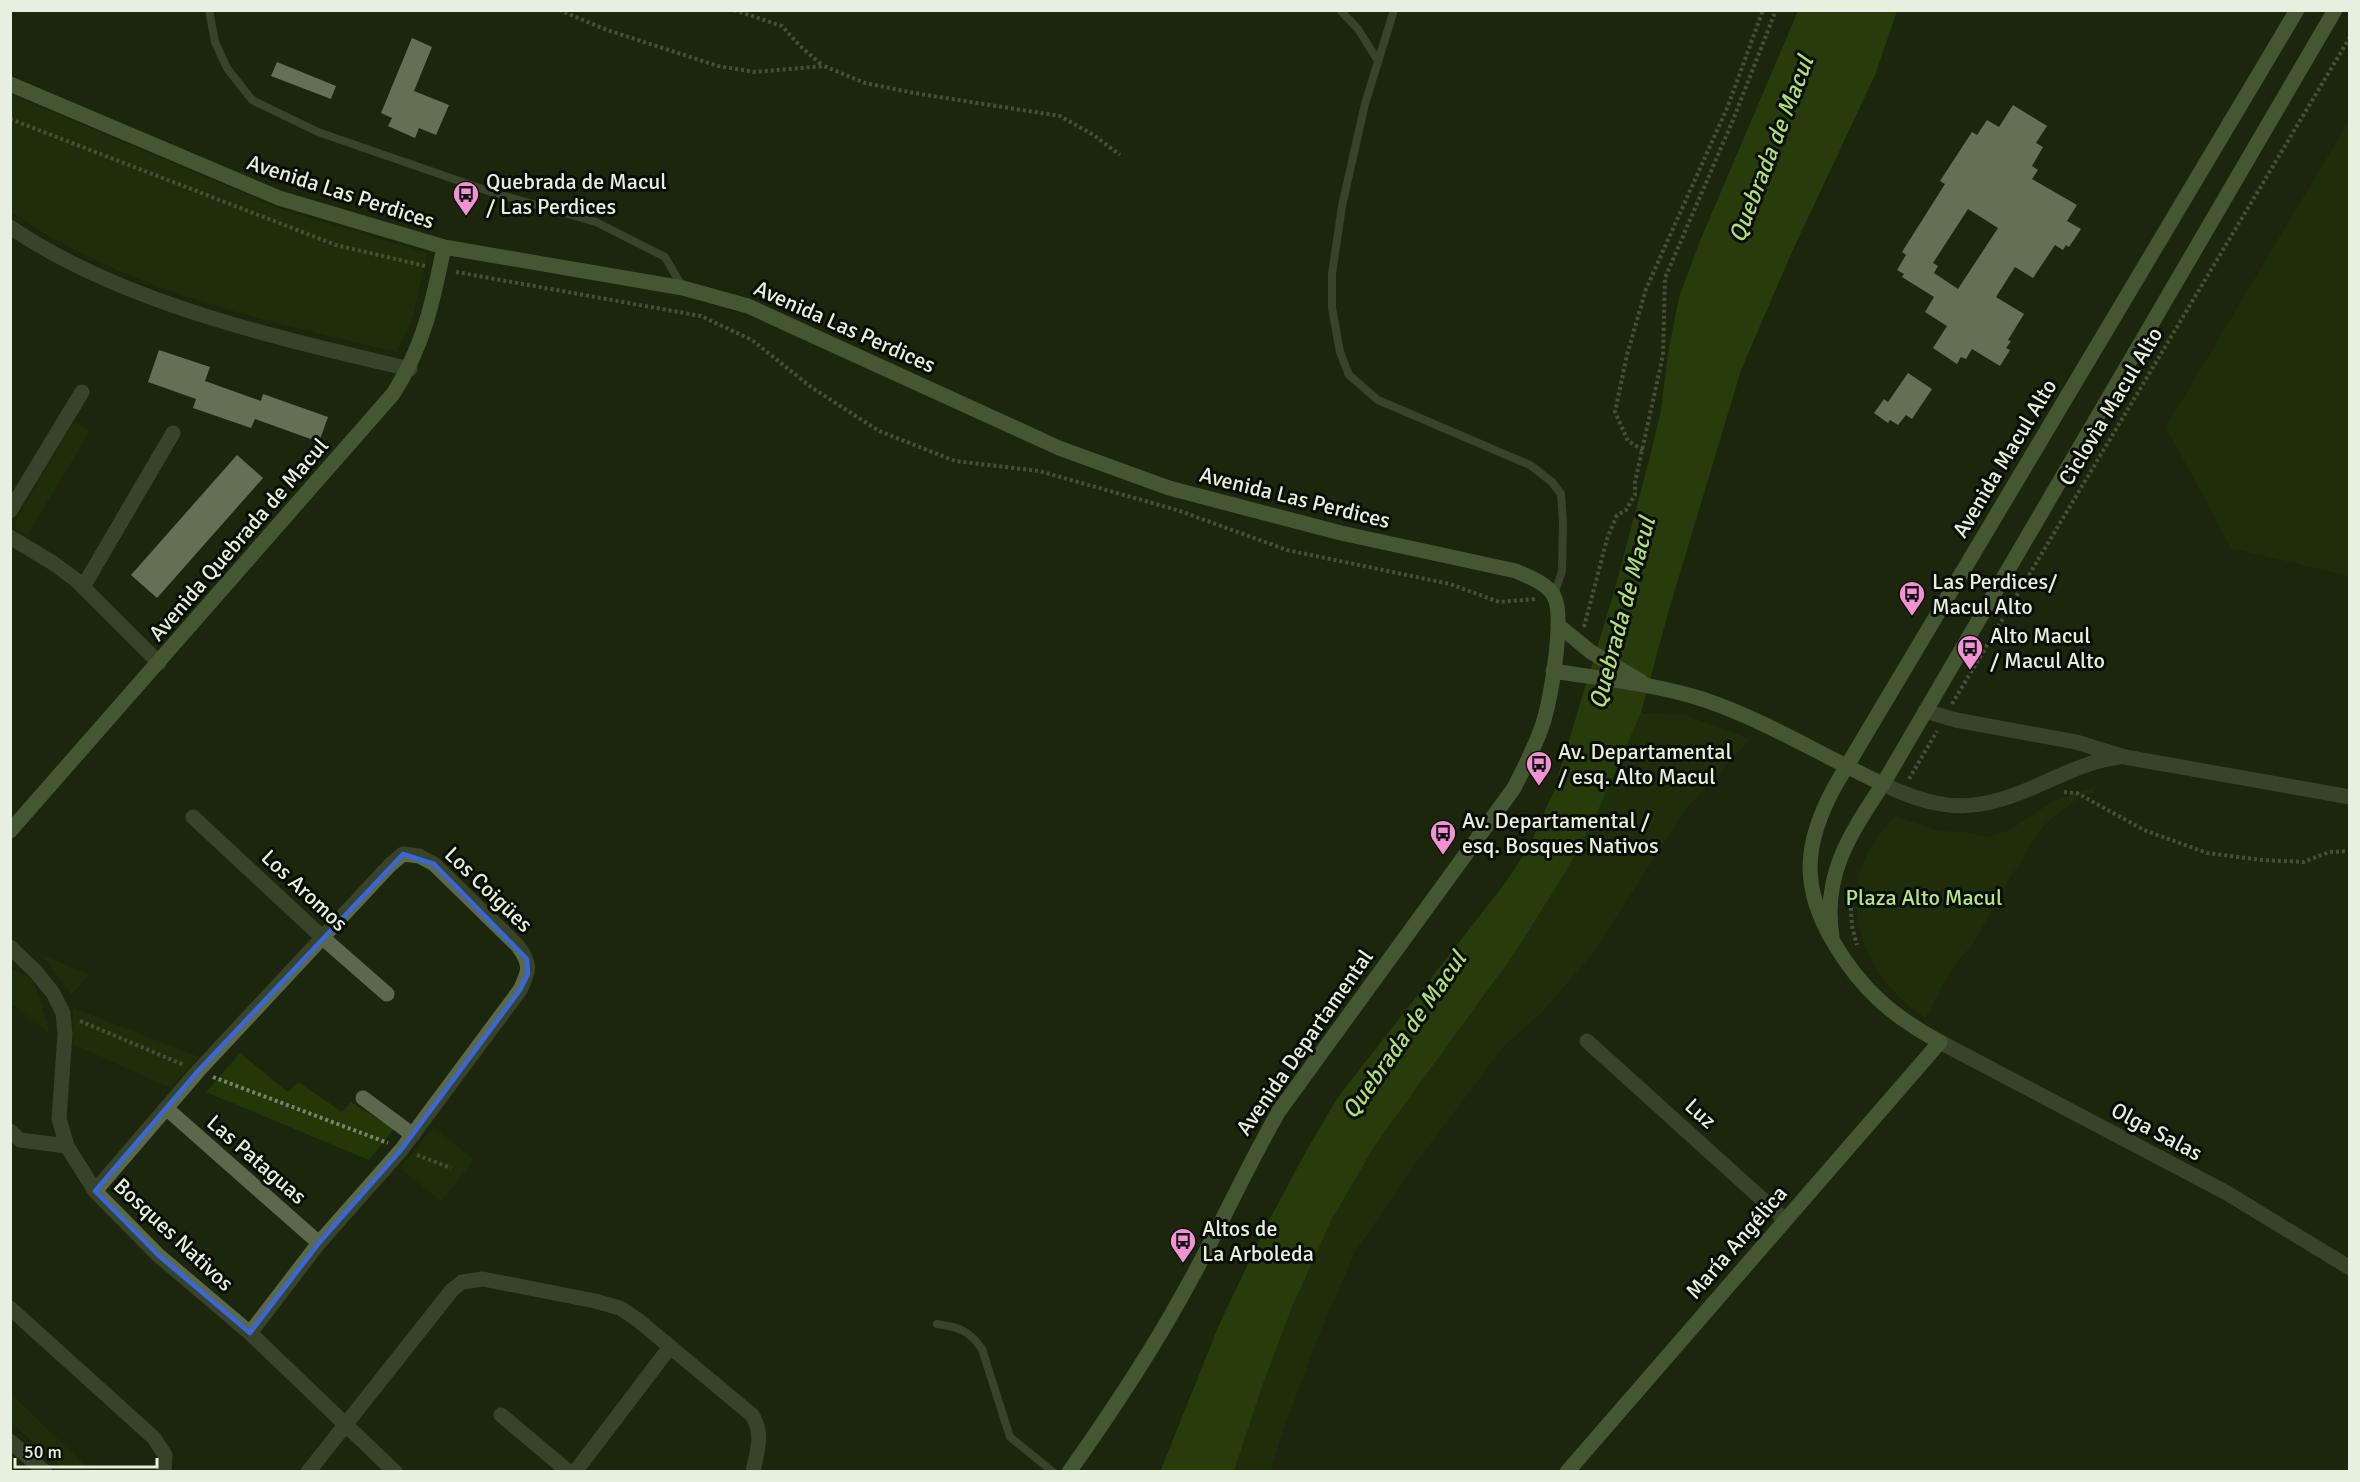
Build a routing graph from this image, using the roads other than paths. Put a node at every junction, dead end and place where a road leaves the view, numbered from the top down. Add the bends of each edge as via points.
1 (209, 10) edge
2 (1340, 10) edge
3 (1394, 10) edge
4 (2296, 10) edge
5 (2335, 10) edge
6 (1378, 61) junction
7 (10, 84) edge
8 (10, 227) edge
9 (444, 247) junction
10 (682, 288) junction
11 (410, 369) junction
12 (82, 392) dead end
13 (173, 433) dead end
14 (10, 511) edge
15 (10, 537) edge
16 (83, 587) junction
17 (1556, 602) junction
18 (1558, 625) junction
19 (159, 663) junction
20 (1553, 671) junction
21 (1653, 687) junction
22 (1925, 711) junction
23 (2124, 757) junction
24 (1847, 766) junction
25 (1883, 784) junction
26 (2349, 797) edge
27 (193, 817) dead end
28 (10, 831) edge
29 (323, 938) junction
30 (1833, 942) junction
31 (10, 947) edge
32 (10, 958) edge
33 (36, 972) junction
34 (387, 994) dead end
35 (1587, 1041) dead end
36 (1940, 1042) junction
37 (363, 1098) dead end
38 (166, 1108) junction
39 (10, 1131) edge
40 (413, 1135) junction
41 (67, 1146) junction
42 (95, 1191) junction
43 (1785, 1220) junction
44 (318, 1243) junction
45 (2349, 1268) edge
46 (10, 1308) edge
47 (937, 1324) dead end
48 (250, 1333) junction
49 (670, 1347) junction
50 (501, 1415) dead end
51 (345, 1424) junction
52 (10, 1441) edge
53 (45, 1472) edge
54 (164, 1472) edge
55 (308, 1472) edge
56 (395, 1472) edge
57 (569, 1472) edge
58 (575, 1472) edge
59 (753, 1472) edge
60 (1053, 1472) edge
61 (1069, 1472) edge
62 (1567, 1472) edge

1 - 10 lane via 215,42 227,68 252,99 318,132 494,193 596,222 665,256
2 - 6 lane via 1358,29
3 - 6 lane
4 - 24 street, Avenida Macul Alto
5 - 22 street, Avenida Macul Alto
6 - 17 lane via 1342,206 1332,274 1332,308 1340,352 1349,375 1378,400 1530,465 1552,482 1561,494 1563,523 1562,571
7 - 9 street, Avenida Las Perdices via 279,198
8 - 11 street via 66,260 167,302 249,329
9 - 10 street, Avenida Las Perdices
9 - 11 street, Avenida Quebrada de Macul via 434,300
10 - 17 street, Avenida Las Perdices via 748,306 1059,448 1169,489 1516,571 1542,584
11 - 19 street, Avenida Quebrada de Macul via 376,415
12 - 14 street
13 - 16 street
15 - 16 street
16 - 19 street
17 - 18 street
18 - 20 street
18 - 21 street via 1585,649
19 - 28 street, Avenida Quebrada de Macul
20 - 21 street
20 - 61 street, Avenida Departamental via 1545,719 1514,788 1279,1111 1164,1328
21 - 24 street via 1737,712
22 - 23 street via 1944,718 2076,742
22 - 25 street, Avenida Macul Alto
23 - 25 street via 2078,766 1988,804 1961,807 1931,803
23 - 26 street
24 - 25 street
24 - 30 street, Avenida Macul Alto via 1819,819 1811,852 1813,900
25 - 30 street, Avenida Macul Alto via 1851,834 1835,871 1830,906
27 - 29 street, Los Aromos
29 - 34 street, Los Aromos
29 - 38 street, Los Coigües
29 - 40 street, Los Coigües via 403,854 419,856 434,864 527,958 528,974 520,990
30 - 36 street, Avenida Macul Alto via 1856,977 1883,1005
31 - 33 street, Bosques Nativos
32 - 33 street, Bosques Nativos
33 - 41 street, Bosques Nativos via 63,1013 59,1119
35 - 43 street, Luz
36 - 43 street, María Angélica
36 - 45 street, Olga Salas via 2228,1193
37 - 40 street
38 - 42 street, Los Coigües
38 - 44 street, Las Pataguas
39 - 41 street via 20,1140
40 - 44 street, Los Coigües
41 - 42 street, Bosques Nativos
42 - 48 street, Bosques Nativos via 158,1255
43 - 62 street, María Angélica
44 - 48 street, Los Coigües
46 - 54 street via 154,1438 165,1455
47 - 60 lane via 957,1326 975,1339 982,1349 1010,1437
48 - 51 street, Bosques Nativos
49 - 51 street via 620,1308 483,1279 462,1282
49 - 58 street
49 - 59 street via 752,1414 761,1437
50 - 57 street
51 - 55 street
51 - 56 street, Bosques Nativos
52 - 53 street

